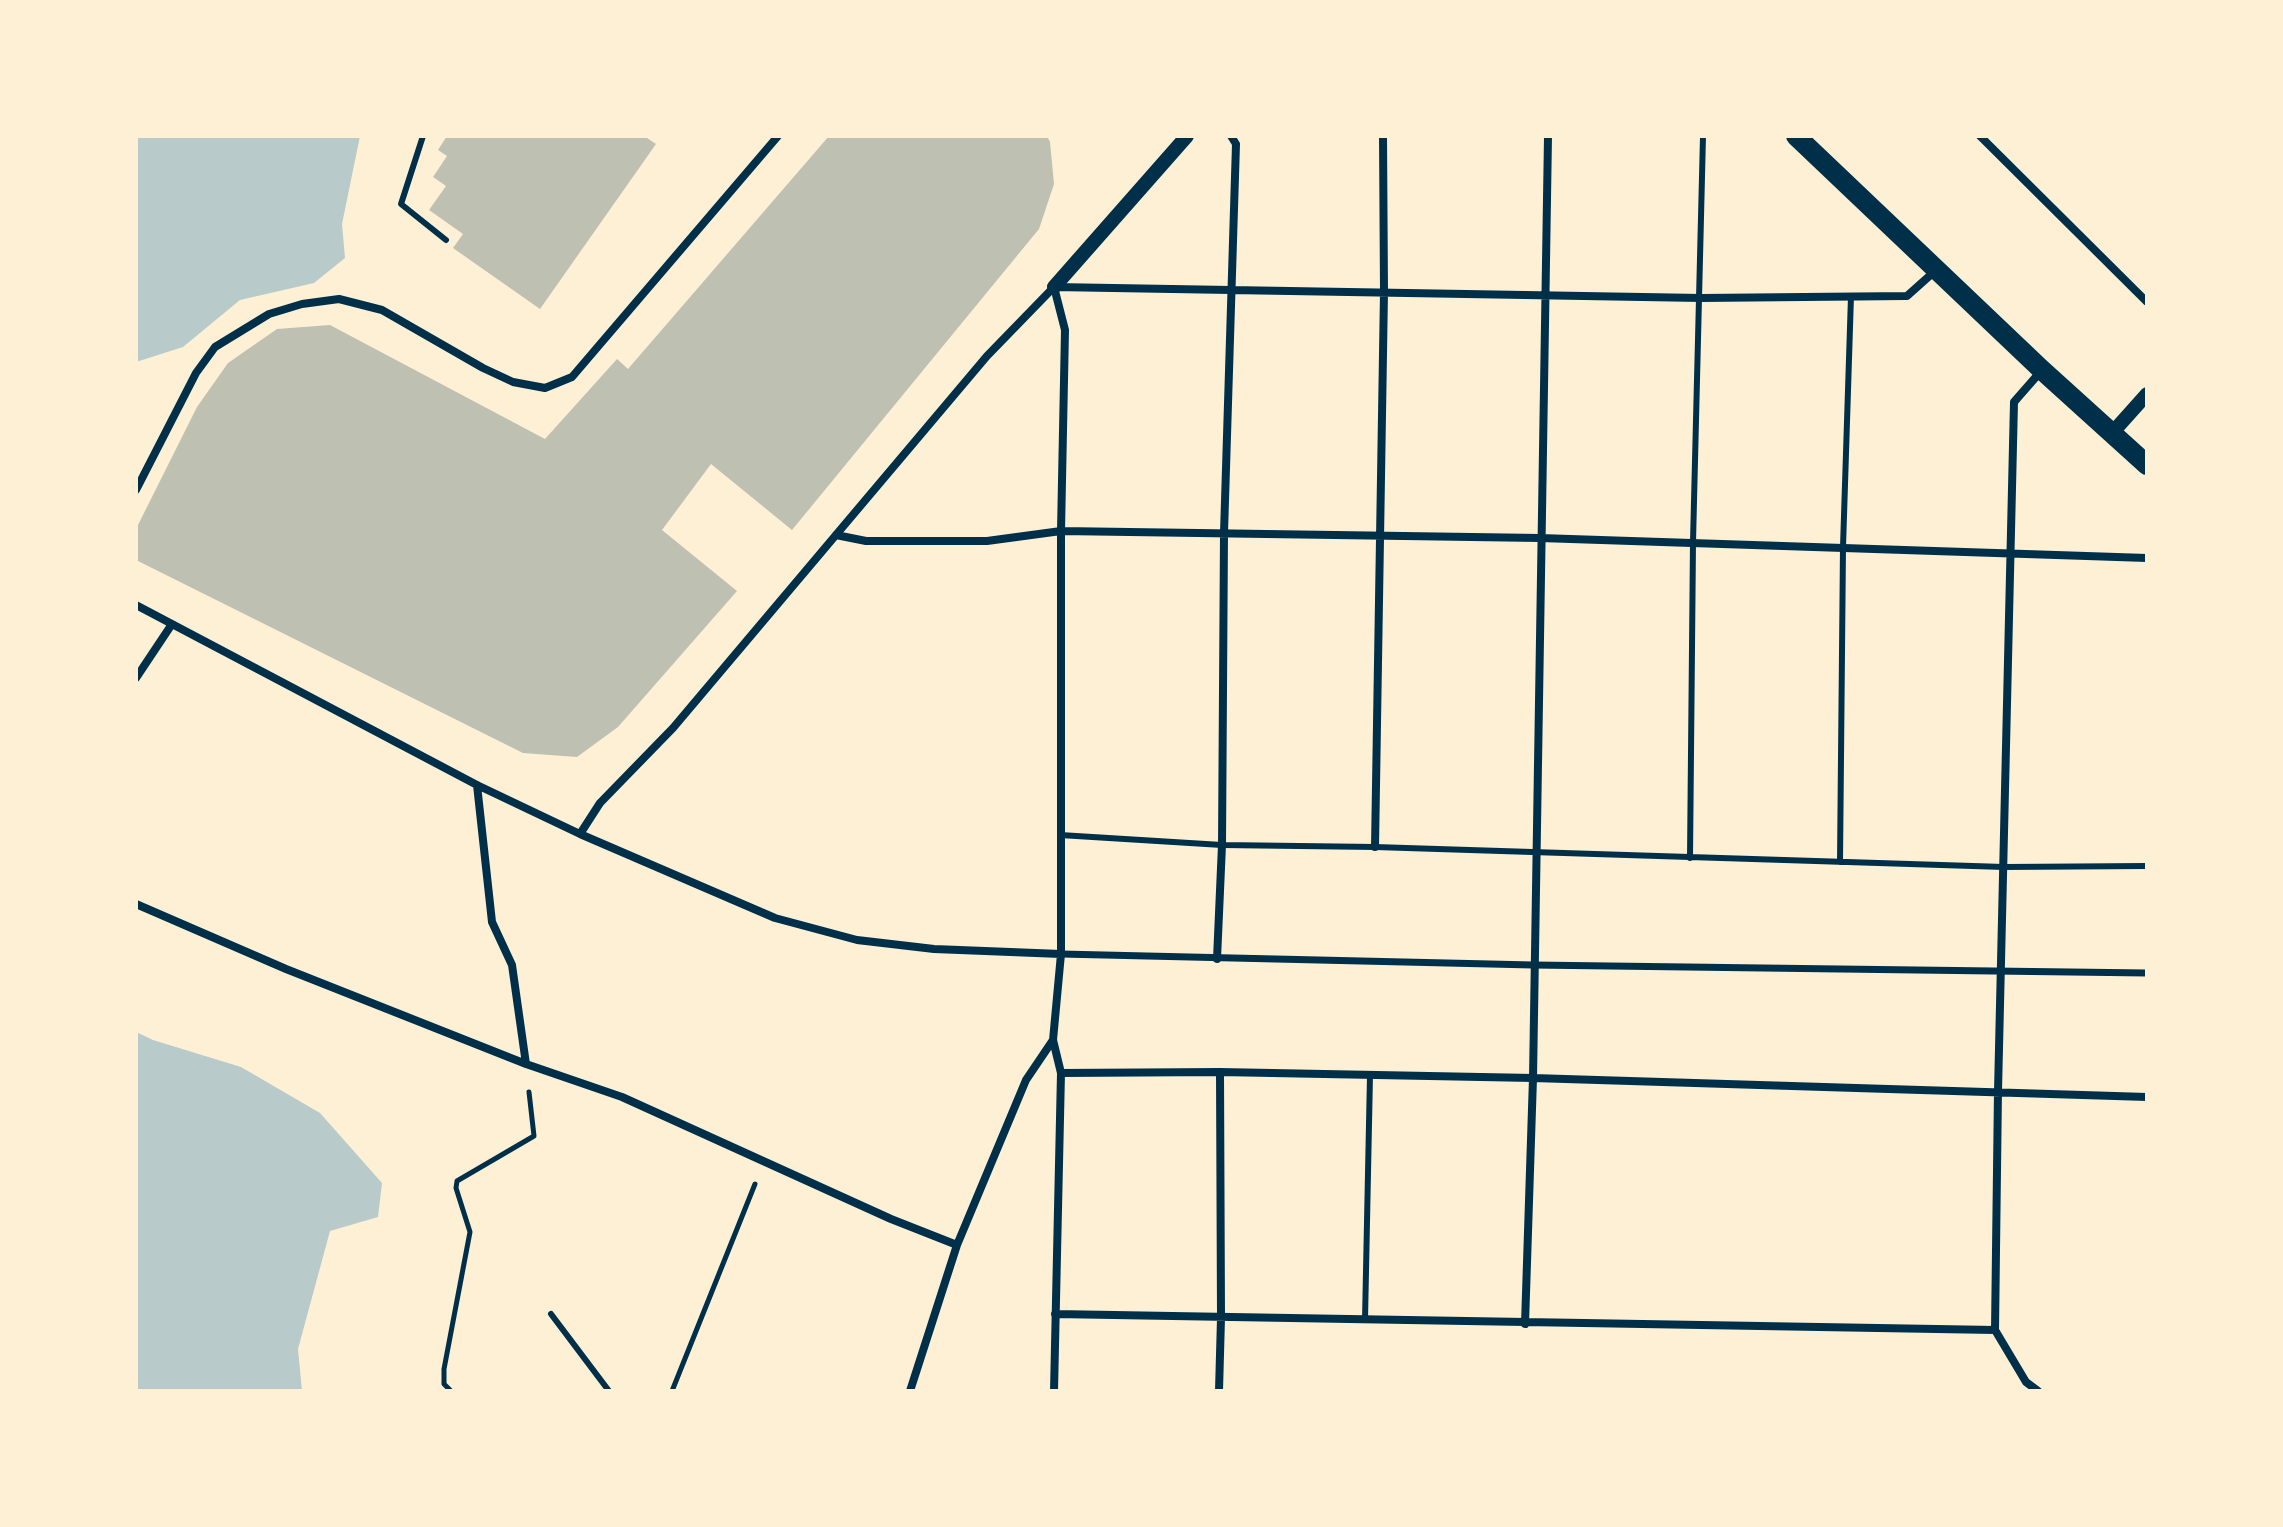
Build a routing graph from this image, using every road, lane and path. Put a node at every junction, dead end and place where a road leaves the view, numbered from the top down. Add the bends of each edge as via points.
1 (423, 136) edge
2 (778, 136) edge
3 (1187, 136) edge
4 (1231, 136) edge
5 (1383, 136) edge
6 (1548, 136) edge
7 (1703, 136) edge
8 (1796, 136) edge
9 (1980, 136) edge
10 (446, 240) dead end
11 (1936, 269) junction
12 (1054, 287) junction
13 (1233, 289) junction
14 (1384, 292) junction
15 (1546, 294) junction
16 (1851, 296) junction
17 (1701, 298) junction
18 (2147, 302) edge
19 (2042, 370) junction
20 (2147, 394) edge
21 (2113, 432) junction
22 (2147, 465) edge
23 (136, 490) edge
24 (1061, 531) junction
25 (1224, 533) junction
26 (836, 535) junction
27 (1378, 536) junction
28 (1540, 538) junction
29 (1693, 542) junction
30 (1843, 547) junction
31 (2011, 552) junction
32 (2147, 558) edge
33 (136, 605) edge
34 (172, 624) junction
35 (136, 678) edge
36 (477, 785) junction
37 (580, 834) junction
38 (1060, 835) junction
39 (1222, 845) junction
40 (1375, 847) junction
41 (1536, 853) junction
42 (1690, 858) junction
43 (1840, 862) junction
44 (2147, 866) edge
45 (2004, 867) junction
46 (136, 904) edge
47 (1061, 954) junction
48 (1217, 959) junction
49 (1533, 965) junction
50 (2002, 972) junction
51 (2147, 973) edge
52 (1053, 1040) junction
53 (526, 1064) junction
54 (1220, 1072) junction
55 (1061, 1073) junction
56 (1370, 1075) junction
57 (1533, 1078) junction
58 (1998, 1091) junction
59 (2147, 1097) edge
60 (764, 1161) junction
61 (957, 1245) junction
62 (551, 1314) dead end
63 (1055, 1314) junction
64 (1221, 1318) junction
65 (1365, 1320) junction
66 (1525, 1324) junction
67 (1995, 1330) junction
68 (451, 1391) edge
69 (609, 1391) edge
70 (672, 1391) edge
71 (910, 1391) edge
72 (1054, 1391) edge
73 (1219, 1391) edge
74 (2038, 1391) edge

1 - 10 lane via 401,204
2 - 23 street via 572,377 545,388 513,382 382,310 339,299 302,304 269,314 215,347 196,373
3 - 12 street
4 - 13 street via 1236,144
5 - 14 street
6 - 15 street
7 - 17 lane
8 - 11 main road
9 - 18 street
11 - 16 street via 1907,296
11 - 19 main road
12 - 13 street
12 - 24 street via 1065,330
12 - 26 street via 987,356
13 - 14 street
13 - 25 street
14 - 15 street
14 - 27 street
15 - 17 street
15 - 28 street
16 - 17 street
16 - 30 lane
17 - 29 lane
19 - 21 main road
19 - 31 street via 2014,402
20 - 21 street
21 - 22 main road
24 - 25 street
24 - 26 street via 987,541 866,541
24 - 38 street
25 - 27 street
25 - 39 street
26 - 37 street via 673,728 600,803
27 - 28 street
27 - 40 street
28 - 29 street
28 - 41 street
29 - 30 street
29 - 42 lane
30 - 31 street
30 - 43 lane
31 - 32 street
31 - 45 street
33 - 34 street
34 - 35 street
34 - 36 street
36 - 37 street
36 - 53 street via 492,922 512,965
37 - 47 street via 775,918 857,940
38 - 39 lane
38 - 47 street
39 - 40 lane
39 - 48 street
40 - 41 lane
41 - 42 lane
41 - 49 street
42 - 43 lane
43 - 45 lane
44 - 45 lane
45 - 50 street
46 - 53 street
47 - 48 street
47 - 52 street
48 - 49 street
49 - 50 street
49 - 57 street
50 - 51 street
50 - 58 street
52 - 55 street
52 - 61 street via 1026,1080
53 - 60 street via 622,1097
53 - 68 path via 534,1136 457,1181 470,1232 444,1369 444,1384
54 - 55 street
54 - 56 street
54 - 64 street
55 - 63 street
56 - 57 street
56 - 65 lane
57 - 58 street
57 - 66 street
58 - 59 street
58 - 67 street
60 - 61 street
60 - 70 path
61 - 71 street
62 - 69 lane
63 - 64 street
63 - 72 street
64 - 65 street
64 - 73 street
65 - 66 street
66 - 67 street
67 - 74 street via 2026,1382

